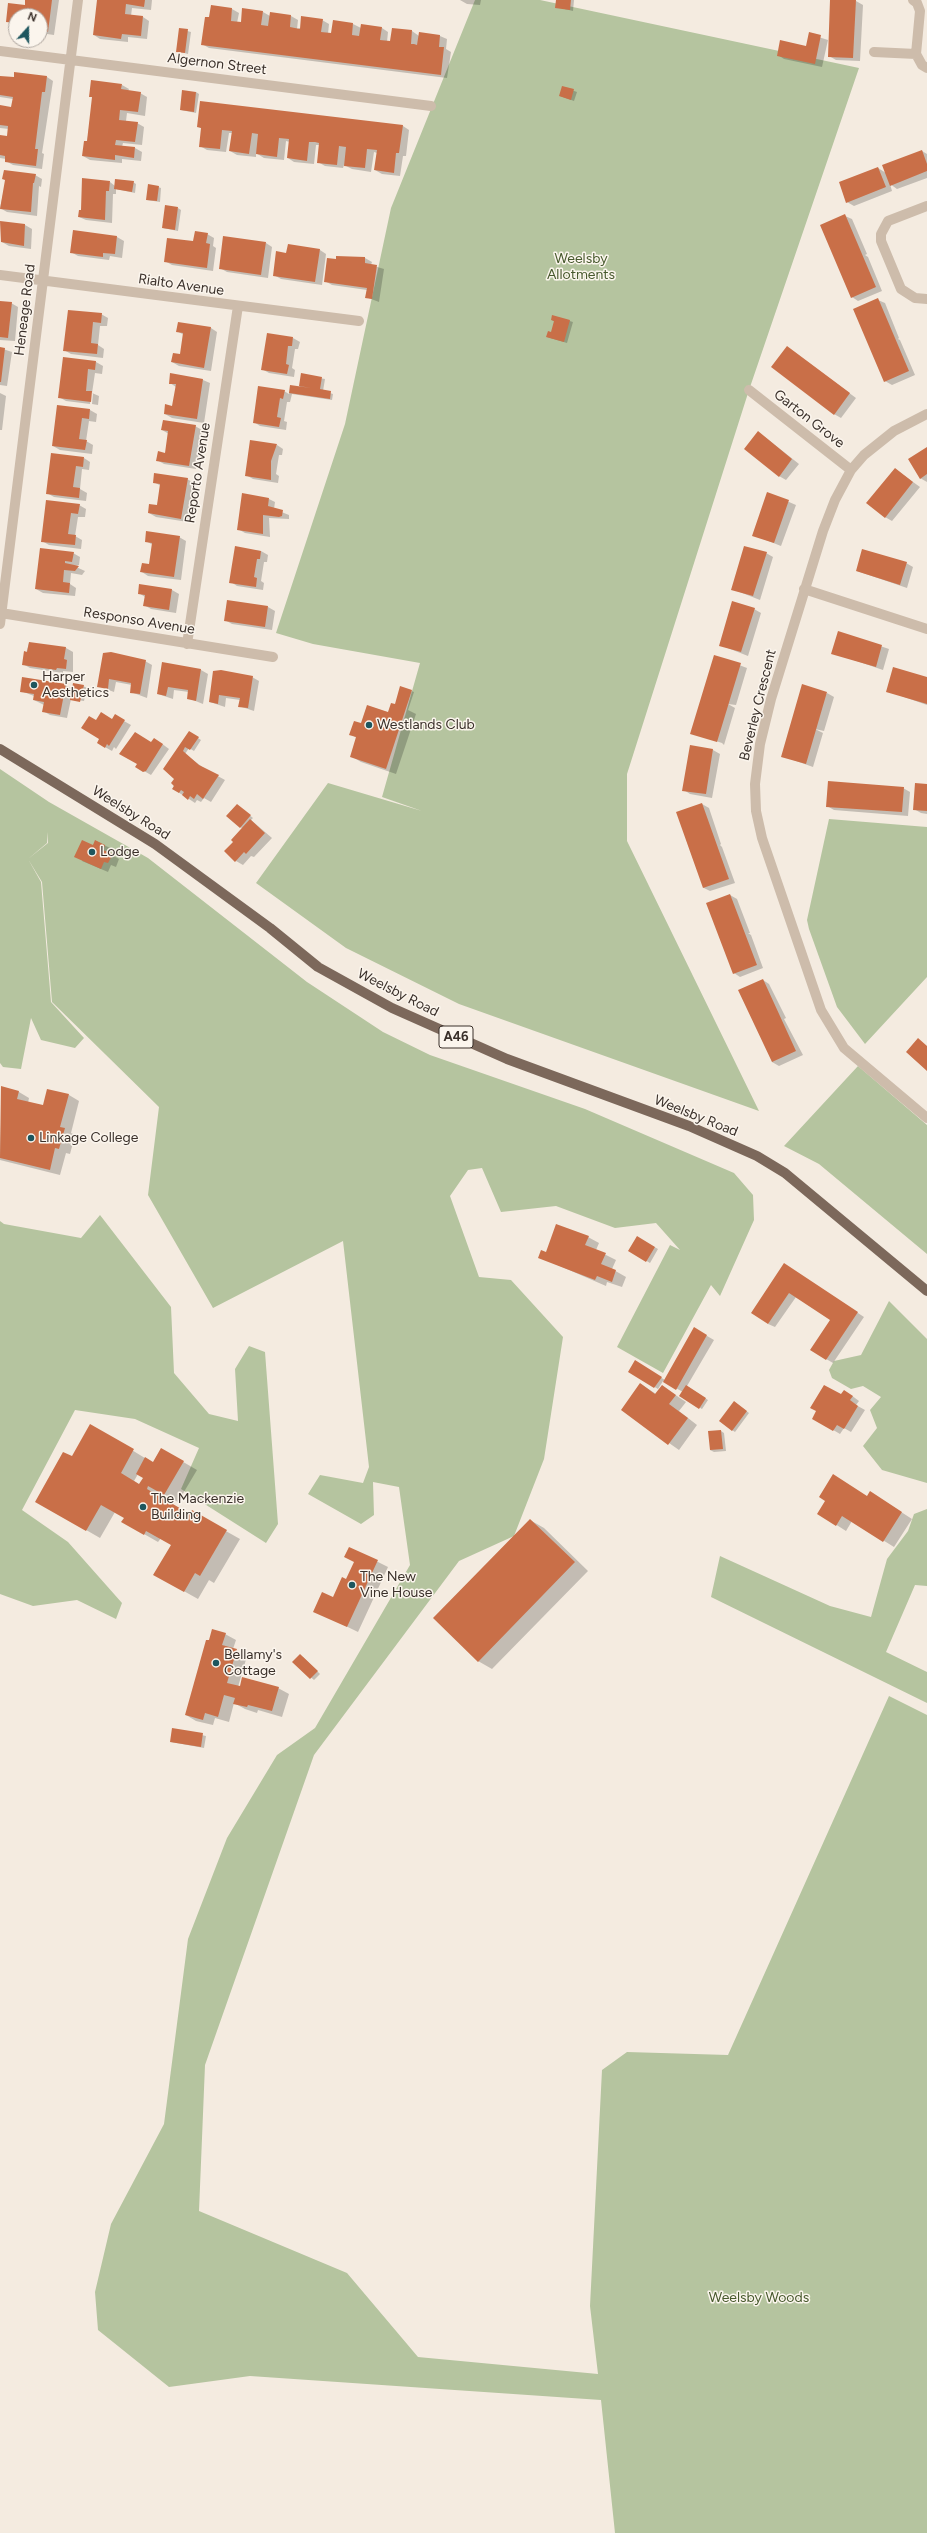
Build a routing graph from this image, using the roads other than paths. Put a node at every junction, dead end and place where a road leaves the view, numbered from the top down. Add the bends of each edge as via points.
1 (78, 0) edge
2 (913, 0) edge
3 (0, 51) edge
4 (874, 52) dead end
5 (916, 54) junction
6 (71, 59) junction
7 (927, 68) edge
8 (431, 106) dead end
9 (927, 206) edge
10 (0, 275) edge
11 (43, 280) junction
12 (927, 299) edge
13 (238, 306) junction
14 (359, 321) dead end
15 (749, 390) dead end
16 (927, 414) edge
17 (851, 470) junction
18 (804, 589) junction
19 (2, 613) junction
20 (0, 624) edge
21 (927, 629) edge
22 (187, 644) junction
23 (273, 657) dead end
24 (0, 749) edge
25 (927, 1118) edge
26 (927, 1291) edge

1 - 6 street, Heneage Road
2 - 5 street via 920,11
3 - 6 street, Algernon Street
4 - 5 street
5 - 7 street via 922,65
6 - 8 street, Algernon Street
6 - 11 street, Heneage Road
9 - 12 street via 888,221 881,234 881,241 901,289 915,298
10 - 11 street, Rialto Avenue
11 - 13 street, Rialto Avenue
11 - 19 street, Heneage Road
13 - 14 street, Rialto Avenue
13 - 22 street, Reporto Avenue
15 - 17 street, Garton Grove
16 - 17 street, Beverley Crescent via 894,431 864,455
17 - 18 street, Beverley Crescent via 823,531
18 - 21 street
18 - 25 street, Beverley Crescent via 770,699 760,744 755,784 756,811 762,838 821,1010 844,1048
19 - 20 street, Heneage Road
19 - 22 street, Responso Avenue
22 - 23 street, Responso Avenue
24 - 26 main road, Weelsby Road / A46 via 155,844 270,928 318,967 392,1008 507,1059 689,1126 757,1156 785,1173

